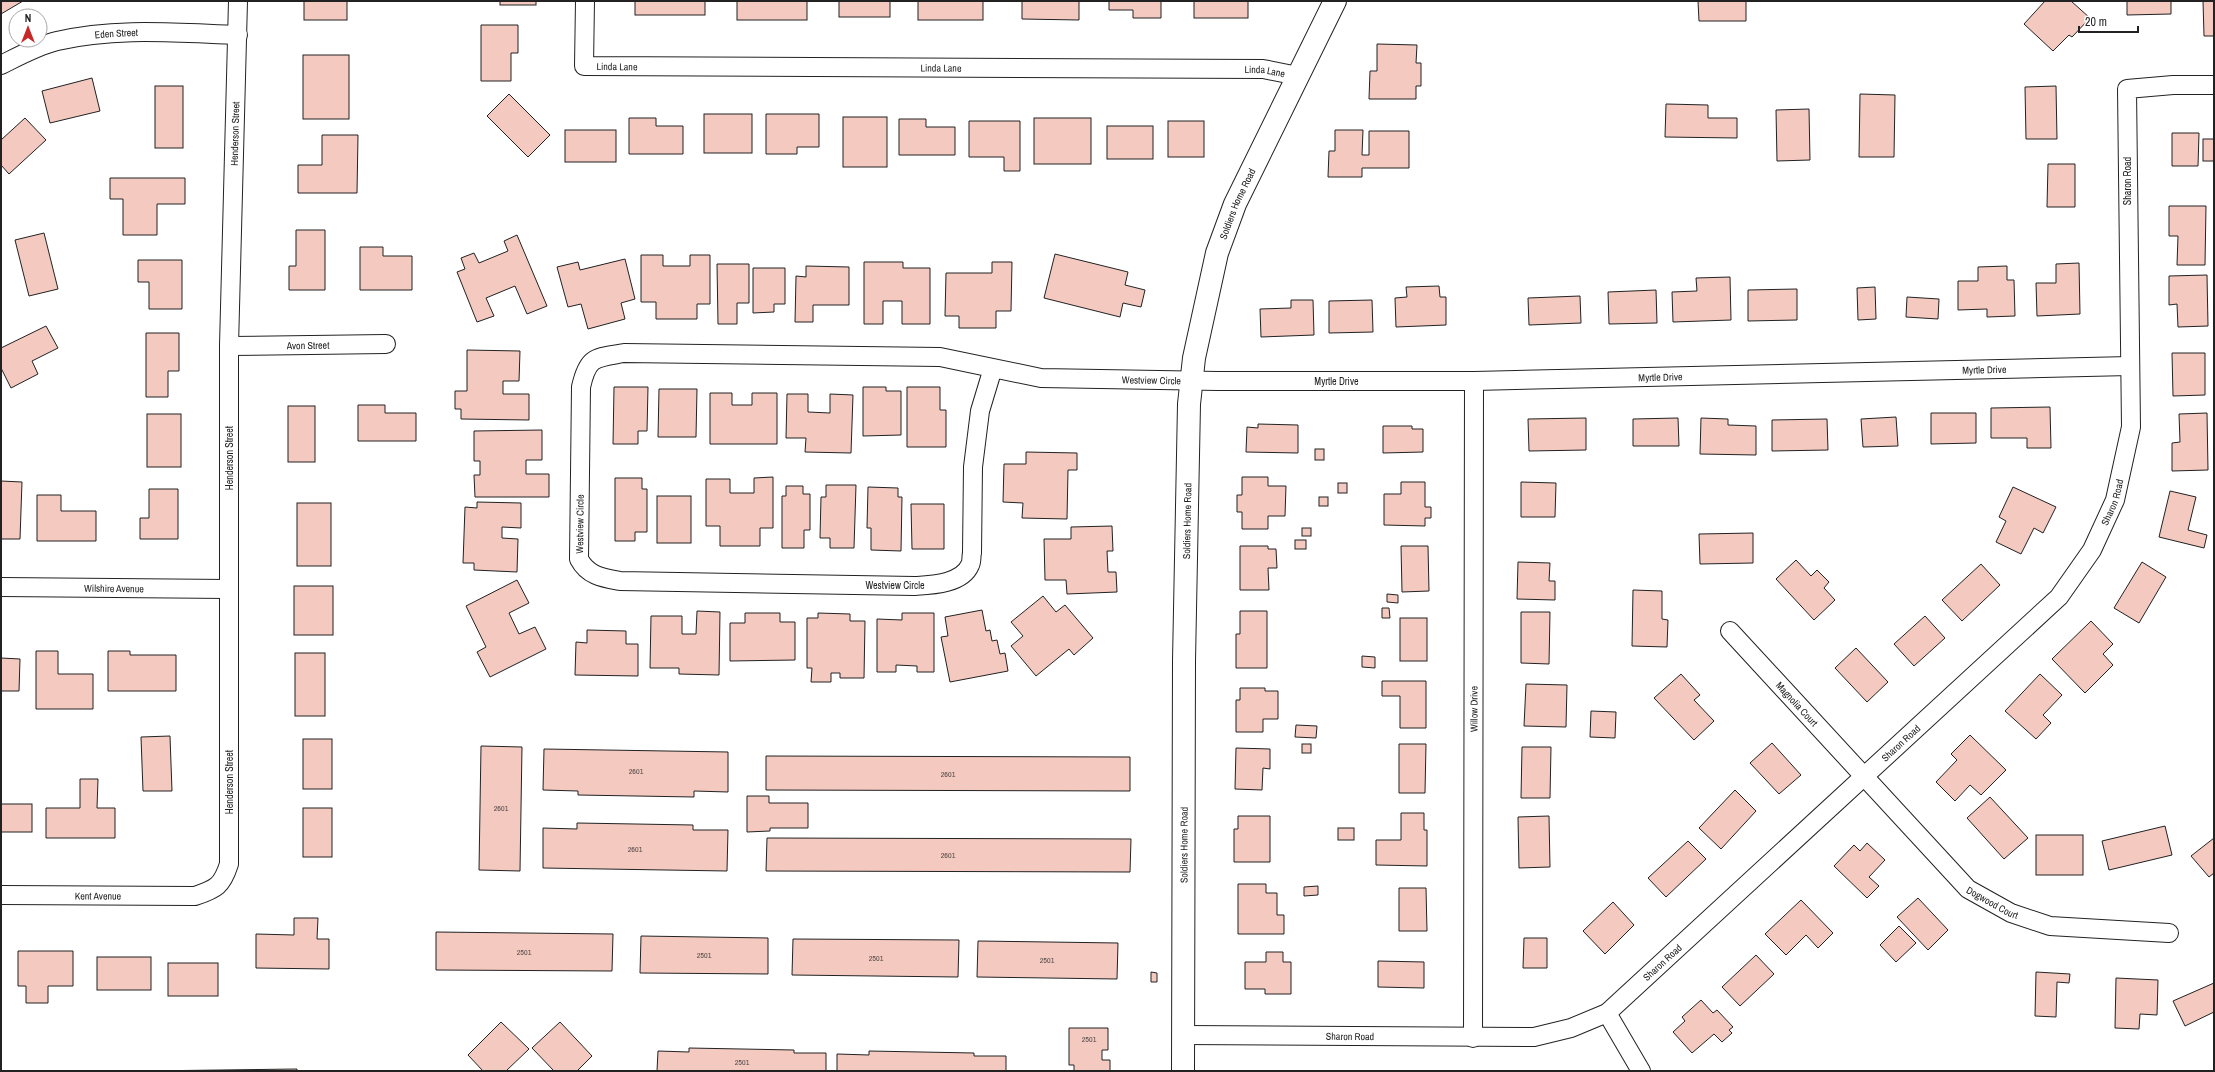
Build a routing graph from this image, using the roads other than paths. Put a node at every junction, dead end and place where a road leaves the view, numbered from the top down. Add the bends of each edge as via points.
1 (238, 1) edge
2 (585, 1) edge
3 (1335, 1) edge
4 (238, 35) junction
5 (1, 65) edge
6 (1298, 76) junction
7 (2214, 85) edge
8 (386, 344) dead end
9 (229, 346) junction
10 (2130, 366) junction
11 (993, 368) junction
12 (1191, 380) junction
13 (1474, 381) junction
14 (1, 587) edge
15 (228, 589) junction
16 (1730, 631) dead end
17 (1864, 776) junction
18 (1, 895) edge
19 (195, 896) joint
20 (2169, 932) dead end
21 (1607, 1013) junction
22 (1184, 1035) junction
23 (1472, 1038) junction
24 (1183, 1071) edge
25 (1641, 1071) edge

1 - 4 street, Henderson Street
2 - 6 street, Linda Lane via 584,66 1263,69
3 - 6 street, Soldiers Home Road
4 - 5 street, Eden Street via 128,32 92,35 50,44
4 - 9 street, Henderson Street
6 - 12 street, Soldiers Home Road via 1235,204 1217,253 1200,326
7 - 10 street, Sharon Road via 2127,89
8 - 9 street, Avon Street
9 - 15 street, Henderson Street
10 - 13 street, Myrtle Drive
10 - 17 street, Sharon Road via 2131,427 2115,500 2092,550 2059,597
11 - 11 street, Westview Circle via 940,357 624,354 592,361 585,369 581,387 579,559 585,569 595,575 620,582 915,586 940,584 956,578 970,566 973,467 980,411
11 - 12 street, Westview Circle via 1042,378
12 - 13 street, Myrtle Drive
12 - 22 street, Soldiers Home Road via 1184,661
13 - 23 street, Willow Drive
14 - 15 street, Wilshire Avenue
15 - 19 street, Henderson Street via 229,864 224,879 211,890
16 - 17 street, Magnolia Court
17 - 20 street, Dogwood Court via 1968,889 2011,912 2050,926
17 - 21 street, Sharon Road
18 - 19 street, Kent Avenue
21 - 23 street, Sharon Road via 1570,1028 1534,1036
21 - 25 street
22 - 23 street, Sharon Road
22 - 24 street, Soldiers Home Road

